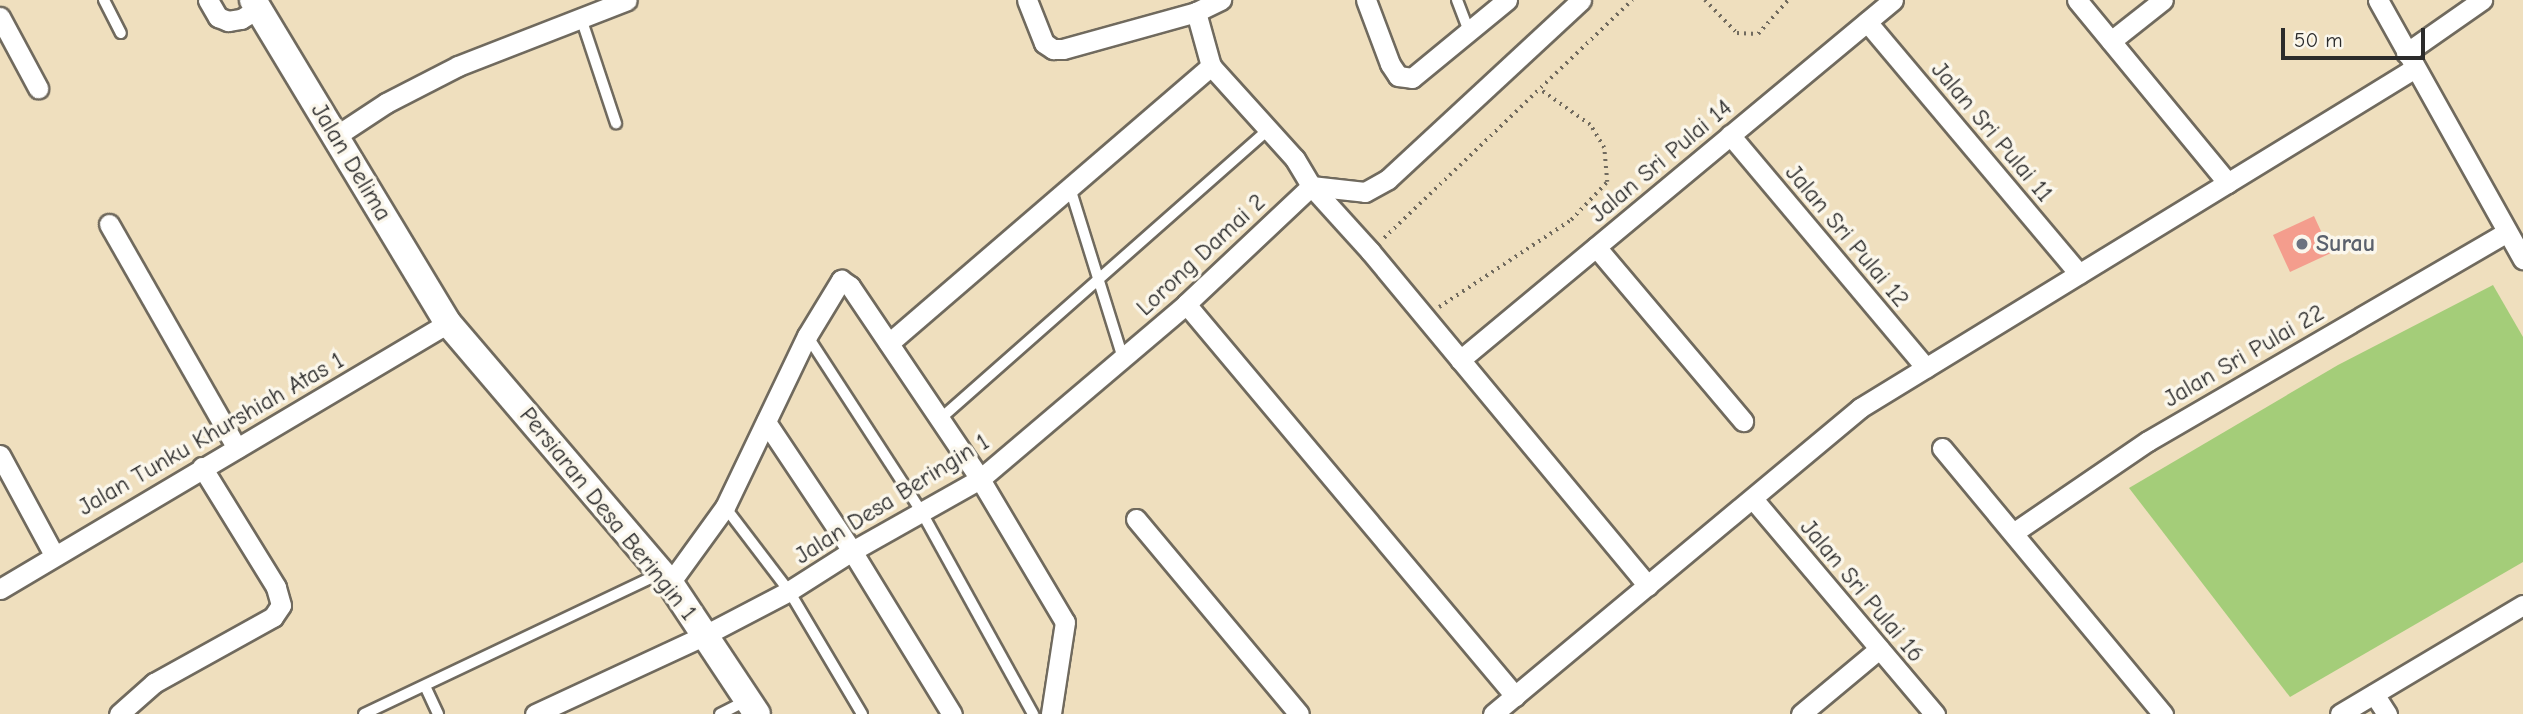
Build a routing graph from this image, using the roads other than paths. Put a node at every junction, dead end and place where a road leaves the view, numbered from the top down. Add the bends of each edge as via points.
1 (104, 0) edge
2 (208, 0) edge
3 (626, 0) edge
4 (1027, 0) edge
5 (1222, 0) edge
6 (1366, 0) edge
7 (1457, 0) edge
8 (1507, 0) edge
9 (1581, 0) edge
10 (1893, 0) edge
11 (2077, 0) edge
12 (2163, 0) edge
13 (2378, 0) edge
14 (2482, 0) edge
15 (255, 5) edge
16 (1196, 12) junction
17 (0, 17) edge
18 (581, 18) junction
19 (1867, 22) junction
20 (1469, 32) junction
21 (121, 33) dead end
22 (2111, 41) junction
23 (2410, 61) junction
24 (1211, 66) junction
25 (38, 88) dead end
26 (616, 123) dead end
27 (1268, 130) junction
28 (1730, 135) junction
29 (336, 136) junction
30 (2228, 183) junction
31 (1311, 186) junction
32 (1070, 188) junction
33 (109, 224) dead end
34 (2507, 232) junction
35 (1596, 247) junction
36 (2523, 259) edge
37 (2079, 275) junction
38 (1100, 276) junction
39 (1186, 304) junction
40 (448, 323) junction
41 (807, 336) junction
42 (889, 343) junction
43 (1123, 359) junction
44 (1460, 360) junction
45 (1926, 368) junction
46 (940, 419) junction
47 (1743, 421) dead end
48 (766, 422) junction
49 (237, 448) junction
50 (1942, 448) dead end
51 (0, 455) edge
52 (202, 467) junction
53 (980, 478) junction
54 (1752, 499) junction
55 (725, 507) junction
56 (921, 512) junction
57 (1136, 519) dead end
58 (2012, 533) junction
59 (852, 551) junction
60 (54, 555) junction
61 (666, 578) junction
62 (1648, 586) junction
63 (0, 589) edge
64 (789, 591) junction
65 (2523, 605) edge
66 (705, 635) junction
67 (1880, 649) junction
68 (425, 686) junction
69 (2374, 694) junction
70 (1515, 696) junction
71 (753, 707) edge
72 (119, 714) edge
73 (364, 714) edge
74 (438, 714) edge
75 (535, 714) edge
76 (720, 714) edge
77 (862, 714) edge
78 (952, 714) edge
79 (1033, 714) edge
80 (1051, 714) edge
81 (1299, 714) edge
82 (1493, 714) edge
83 (1801, 714) edge
84 (1934, 714) edge
85 (2163, 714) edge
86 (2340, 714) edge
87 (2387, 714) edge

1 - 21 lane
2 - 15 street via 218,17 228,21 241,19
3 - 18 street
4 - 16 street via 1044,43 1063,49
5 - 16 street
6 - 20 street via 1398,76 1412,78
7 - 20 lane
8 - 20 street
9 - 31 street via 1388,179 1366,192
10 - 19 street, Jalan Sri Pulai 14
11 - 22 street
12 - 22 street
13 - 23 street
14 - 23 street
15 - 29 main road, Jalan Delima
16 - 24 street
17 - 25 street
18 - 26 lane
18 - 29 street via 458,66 386,103
19 - 28 street, Jalan Sri Pulai 14
19 - 37 street, Jalan Sri Pulai 11
22 - 30 street
23 - 30 street
23 - 34 street
24 - 27 street
24 - 32 street
27 - 31 street via 1295,159
27 - 38 lane
28 - 35 street, Jalan Sri Pulai 14
28 - 45 street, Jalan Sri Pulai 12
29 - 40 main road, Jalan Delima
30 - 37 street
31 - 39 street, Lorong Damai 2
31 - 44 street
32 - 38 lane
32 - 42 street
33 - 49 street
34 - 36 street
34 - 58 street, Jalan Sri Pulai 22 via 2148,441
35 - 44 street, Jalan Sri Pulai 14
35 - 47 street
37 - 45 street
38 - 43 lane
38 - 46 lane
39 - 43 street, Lorong Damai 2
39 - 70 street
40 - 49 street, Jalan Tunku Khurshiah Atas 1
40 - 61 main road, Persiaran Desa Beringin 1
41 - 42 street via 841,281 850,286
41 - 48 street
41 - 56 lane
42 - 46 street
43 - 53 street, Jalan Desa Beringin 1
44 - 62 street
45 - 54 street via 1860,408
46 - 53 street
48 - 55 street
48 - 59 street
49 - 52 street, Jalan Tunku Khurshiah Atas 1
50 - 58 street
51 - 60 street
52 - 60 street, Jalan Tunku Khurshiah Atas 1
52 - 72 street via 276,587 281,605 273,617 154,683
53 - 56 street, Jalan Desa Beringin 1
53 - 80 street via 1065,622
54 - 62 street
54 - 67 street, Jalan Sri Pulai 16
55 - 61 street
55 - 64 lane
56 - 59 street, Jalan Desa Beringin 1
56 - 79 lane
57 - 81 street
58 - 85 street
59 - 64 street, Jalan Desa Beringin 1
59 - 78 street
60 - 63 street, Jalan Tunku Khurshiah Atas 1
61 - 66 main road, Persiaran Desa Beringin 1
61 - 68 lane
62 - 70 street
64 - 66 street, Jalan Desa Beringin 1
64 - 77 lane
65 - 69 street
66 - 71 main road, Persiaran Desa Beringin 1
66 - 75 street, Jalan Desa Beringin 1
67 - 83 street
67 - 84 street, Jalan Sri Pulai 16
68 - 73 lane
68 - 74 lane
69 - 86 street
69 - 87 street
70 - 82 street
71 - 76 lane

